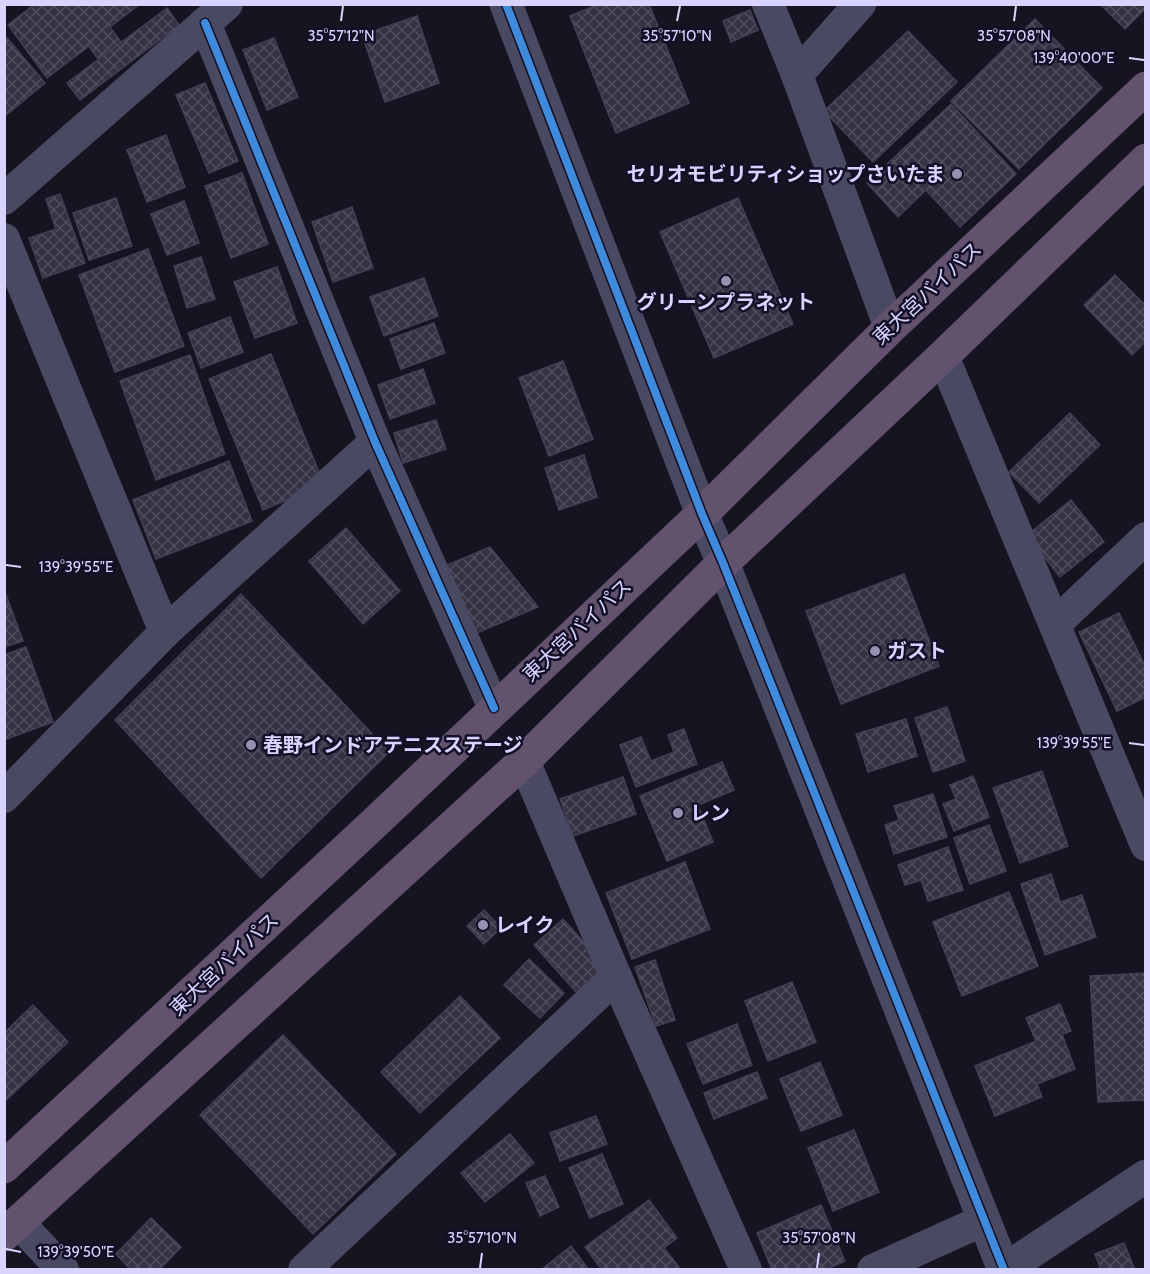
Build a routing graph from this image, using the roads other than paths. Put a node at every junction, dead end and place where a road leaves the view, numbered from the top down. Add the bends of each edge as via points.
1 (506, 4) edge
2 (768, 4) edge
3 (860, 4) edge
4 (216, 14) edge
5 (797, 75) junction
6 (1146, 88) edge
7 (1146, 160) edge
8 (4, 199) edge
9 (4, 239) edge
10 (890, 328) junction
11 (943, 356) junction
12 (375, 442) junction
13 (702, 514) junction
14 (1146, 538) edge
15 (723, 563) junction
16 (1055, 624) junction
17 (165, 632) junction
18 (494, 708) junction
19 (524, 761) junction
20 (4, 797) edge
21 (1146, 845) edge
22 (616, 977) junction
23 (4, 1167) edge
24 (1146, 1176) edge
25 (984, 1220) junction
26 (12, 1229) edge
27 (63, 1269) edge
28 (304, 1269) edge
29 (746, 1269) edge
30 (873, 1269) edge
31 (1004, 1269) edge

1 - 13 street
2 - 5 street
3 - 5 street
4 - 8 street
4 - 12 street
5 - 10 street
6 - 10 highway, 東大宮バイパス
7 - 11 highway
9 - 17 street
10 - 13 highway, 東大宮バイパス
11 - 15 highway
11 - 16 street
12 - 17 street
12 - 18 street
13 - 15 street
13 - 18 highway, 東大宮バイパス
14 - 16 street
15 - 19 highway
15 - 25 street
16 - 21 street
17 - 20 street
18 - 23 highway, 東大宮バイパス
19 - 22 street
19 - 26 highway
22 - 28 street
22 - 29 street
24 - 31 street
25 - 30 street
25 - 31 street
26 - 27 street

